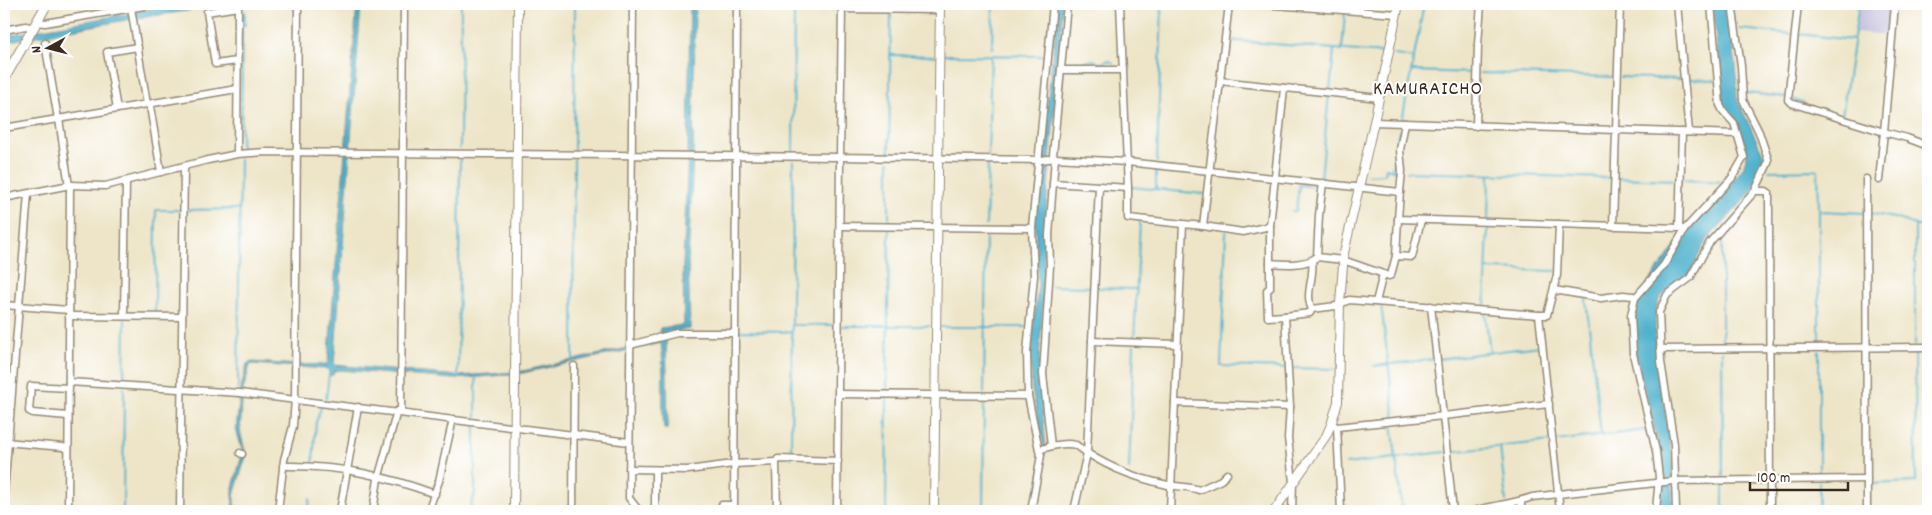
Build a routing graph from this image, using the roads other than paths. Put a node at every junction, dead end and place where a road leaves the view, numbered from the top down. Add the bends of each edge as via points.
1 (47, 4) edge
2 (156, 4) edge
3 (298, 4) edge
4 (404, 4) edge
5 (518, 4) edge
6 (633, 4) edge
7 (737, 4) edge
8 (1054, 4) edge
9 (1067, 4) edge
10 (1120, 4) edge
11 (1229, 4) edge
12 (1262, 4) edge
13 (1399, 4) edge
14 (1481, 4) edge
15 (1620, 4) edge
16 (1677, 4) edge
17 (1712, 4) edge
18 (1732, 4) edge
19 (1798, 4) edge
20 (1895, 4) edge
21 (1297, 5) edge
22 (842, 6) edge
23 (940, 7) edge
24 (131, 9) junction
25 (1396, 14) junction
26 (35, 25) junction
27 (4, 30) edge
28 (45, 43) dead end
29 (138, 47) junction
30 (237, 61) junction
31 (1061, 70) junction
32 (1123, 70) junction
33 (4, 78) edge
34 (1220, 81) junction
35 (1284, 88) junction
36 (237, 89) junction
37 (1379, 98) junction
38 (147, 104) junction
39 (117, 109) junction
40 (59, 119) junction
41 (1374, 122) junction
42 (1405, 124) junction
43 (1476, 126) junction
44 (4, 128) edge
45 (1616, 130) junction
46 (1686, 132) junction
47 (1884, 132) junction
48 (1737, 134) junction
49 (1928, 146) edge
50 (297, 153) junction
51 (236, 154) junction
52 (403, 154) junction
53 (517, 154) junction
54 (632, 156) junction
55 (736, 157) junction
56 (840, 157) junction
57 (1053, 158) junction
58 (938, 159) junction
59 (1039, 160) junction
60 (1127, 162) junction
61 (184, 166) junction
62 (161, 172) junction
63 (1209, 172) junction
64 (1275, 178) junction
65 (1866, 179) dead end
66 (1879, 180) dead end
67 (126, 181) junction
68 (1323, 183) junction
69 (1053, 184) junction
70 (70, 185) junction
71 (1099, 186) junction
72 (1360, 187) junction
73 (1128, 188) junction
74 (1755, 191) junction
75 (1400, 192) junction
76 (28, 194) junction
77 (4, 198) edge
78 (1398, 219) junction
79 (1421, 220) junction
80 (1182, 224) junction
81 (1559, 224) junction
82 (840, 226) junction
83 (1203, 226) junction
84 (1270, 226) junction
85 (1613, 226) junction
86 (937, 227) junction
87 (1032, 228) junction
88 (1682, 228) junction
89 (1396, 256) junction
90 (1314, 259) junction
91 (1343, 260) junction
92 (1270, 263) junction
93 (1383, 274) junction
94 (1554, 290) junction
95 (1635, 298) junction
96 (1376, 302) junction
97 (1340, 303) junction
98 (4, 305) edge
99 (19, 306) junction
100 (1430, 306) junction
101 (1312, 309) junction
102 (70, 313) junction
103 (124, 316) junction
104 (1285, 316) junction
105 (1539, 316) junction
106 (182, 317) junction
107 (734, 333) junction
108 (1092, 341) junction
109 (1177, 344) junction
110 (1866, 347) junction
111 (1928, 347) edge
112 (630, 348) junction
113 (1660, 348) junction
114 (1771, 348) junction
115 (574, 366) dead end
116 (69, 385) junction
117 (182, 389) junction
118 (838, 394) junction
119 (936, 394) junction
120 (1028, 396) junction
121 (295, 399) junction
122 (1175, 403) junction
123 (1548, 404) junction
124 (358, 407) junction
125 (1290, 407) junction
126 (399, 412) junction
127 (68, 416) junction
128 (1443, 416) junction
129 (454, 419) junction
130 (1334, 426) junction
131 (515, 427) junction
132 (574, 435) junction
133 (6, 442) edge
134 (629, 442) junction
135 (1045, 448) junction
136 (68, 449) junction
137 (1087, 454) junction
138 (838, 461) junction
139 (776, 462) junction
140 (733, 464) junction
141 (283, 466) junction
142 (346, 469) junction
143 (629, 469) junction
144 (655, 470) junction
145 (1227, 474) dead end
146 (380, 477) junction
147 (1867, 479) junction
148 (1770, 480) junction
149 (1674, 481) junction
150 (1293, 482) junction
151 (1660, 482) junction
152 (1171, 486) junction
153 (4, 492) edge
154 (435, 494) junction
155 (1558, 494) junction
156 (1521, 501) junction
157 (68, 511) edge
158 (180, 511) edge
159 (278, 511) edge
160 (340, 511) edge
161 (373, 511) edge
162 (428, 511) edge
163 (514, 511) edge
164 (573, 511) edge
165 (639, 511) edge
166 (655, 511) edge
167 (722, 511) edge
168 (777, 511) edge
169 (837, 511) edge
170 (934, 511) edge
171 (1031, 511) edge
172 (1074, 511) edge
173 (1170, 511) edge
174 (1274, 511) edge
175 (1292, 511) edge
176 (1341, 511) edge
177 (1454, 511) edge
178 (1474, 511) edge
179 (1521, 511) edge
180 (1560, 511) edge
181 (1656, 511) edge
182 (1676, 511) edge
183 (1770, 511) edge
184 (1868, 511) edge

1 - 26 main road
2 - 24 street
3 - 50 street
4 - 52 street
5 - 53 street
6 - 54 street
7 - 55 street
8 - 59 street
9 - 31 street
10 - 32 street
11 - 34 street
12 - 21 street
13 - 25 street
14 - 43 street
15 - 45 street
16 - 46 street
17 - 48 street via 1720,105 1734,123
18 - 74 street via 1743,100 1768,159
19 - 47 street via 1788,100
20 - 47 street
21 - 25 street
22 - 23 street
22 - 56 street
23 - 58 street
24 - 26 street
24 - 29 street
25 - 37 street
26 - 27 street
26 - 33 main road
28 - 40 street
29 - 38 street
29 - 39 street via 107,52
30 - 30 street via 238,7 207,12 215,64
30 - 36 street
31 - 32 street
31 - 57 street
32 - 60 street
34 - 35 street
34 - 63 street
35 - 37 street
35 - 64 street
36 - 38 street
36 - 51 street
37 - 41 street
38 - 39 street
38 - 62 street via 150,106
39 - 40 street
40 - 44 street
40 - 70 street
41 - 42 street
41 - 72 street
42 - 43 street
42 - 75 street via 1400,150
43 - 45 street
45 - 46 street
45 - 85 street
46 - 48 street
46 - 88 street
47 - 49 street
47 - 66 street
48 - 88 street via 1744,157 1742,162 1732,178
50 - 51 street
50 - 52 street
50 - 121 street
51 - 61 street
52 - 53 street
52 - 126 street
53 - 54 street
53 - 131 street
54 - 55 street
54 - 112 street
55 - 56 street
55 - 107 street
56 - 58 street
56 - 82 street
57 - 59 street
57 - 60 street
57 - 69 street
58 - 59 street
58 - 86 street
59 - 87 street
60 - 63 street
60 - 73 street
61 - 62 street
61 - 106 street
62 - 67 street
63 - 64 street
63 - 83 street
64 - 68 street
64 - 84 street
65 - 110 street
67 - 70 street via 105,186
67 - 103 street
68 - 72 street
68 - 90 street
69 - 71 street
69 - 135 street via 1043,374
70 - 76 street
70 - 102 street
71 - 73 street
71 - 108 street
72 - 75 street
72 - 91 street
73 - 80 street via 1128,218
74 - 113 street via 1710,242 1690,278 1667,296 1659,312
74 - 114 street via 1769,193
75 - 78 street
76 - 77 street
76 - 99 street
78 - 79 street
78 - 89 street
79 - 81 street
79 - 89 street via 1412,257
80 - 83 street
80 - 109 street
81 - 85 street
81 - 94 street
82 - 86 street
82 - 118 street
83 - 84 street via 1242,232
84 - 92 street
85 - 88 street
86 - 87 street
86 - 119 street
87 - 120 street via 1034,276 1027,352
88 - 95 street via 1664,265
89 - 93 street via 1391,275
90 - 91 street
90 - 92 street
90 - 101 street via 1309,292
91 - 93 street
91 - 97 street
92 - 104 street via 1268,316
93 - 96 street
94 - 95 street via 1601,298 1623,295
94 - 105 street via 1547,315
95 - 151 street via 1631,315 1633,360 1656,450
96 - 97 street via 1349,300
96 - 100 street
97 - 101 street
97 - 130 street via 1339,389
98 - 99 street
99 - 102 street
99 - 133 street
100 - 105 street
100 - 128 street
101 - 104 street
102 - 103 street
102 - 116 street
103 - 106 street
104 - 125 street
105 - 123 street
106 - 117 street
107 - 112 street via 677,333
107 - 140 street
108 - 109 street
108 - 137 street
109 - 122 street
110 - 111 street
110 - 114 street
110 - 147 street
112 - 134 street
113 - 114 street
113 - 149 street via 1674,444
114 - 148 street
115 - 132 street
116 - 117 street
116 - 127 street
116 - 127 street via 31,386 29,411
117 - 121 street
117 - 158 street
118 - 119 street
118 - 138 street
119 - 120 street
119 - 170 street
120 - 135 street
121 - 124 street
121 - 141 street via 293,426
122 - 125 street
122 - 152 street
123 - 128 street
123 - 155 street
124 - 126 street
124 - 142 street
125 - 150 street via 1288,438
126 - 129 street
126 - 146 street
127 - 136 street
128 - 130 street
128 - 177 street
129 - 131 street
129 - 154 street
130 - 150 street
130 - 176 street
131 - 132 street
131 - 163 street
132 - 134 street
132 - 164 street
133 - 136 street
133 - 153 street
134 - 143 street
135 - 137 street via 1070,444
135 - 171 street
136 - 157 street
137 - 152 street via 1107,465
137 - 172 street
138 - 139 street
138 - 169 street
139 - 140 street
139 - 168 street
140 - 144 street via 688,470
140 - 167 street via 734,505 722,505
141 - 142 street
141 - 159 street
142 - 146 street
142 - 160 street
143 - 144 street
143 - 165 street via 629,498
144 - 166 street
145 - 152 street via 1199,490 1189,486
146 - 154 street
146 - 161 street
147 - 148 street
147 - 184 street
148 - 149 street
148 - 183 street
149 - 151 street
149 - 182 street
150 - 174 street
150 - 175 street
151 - 155 street
151 - 181 street
152 - 173 street
154 - 162 street
155 - 156 street
155 - 180 street
156 - 178 street
156 - 179 street

